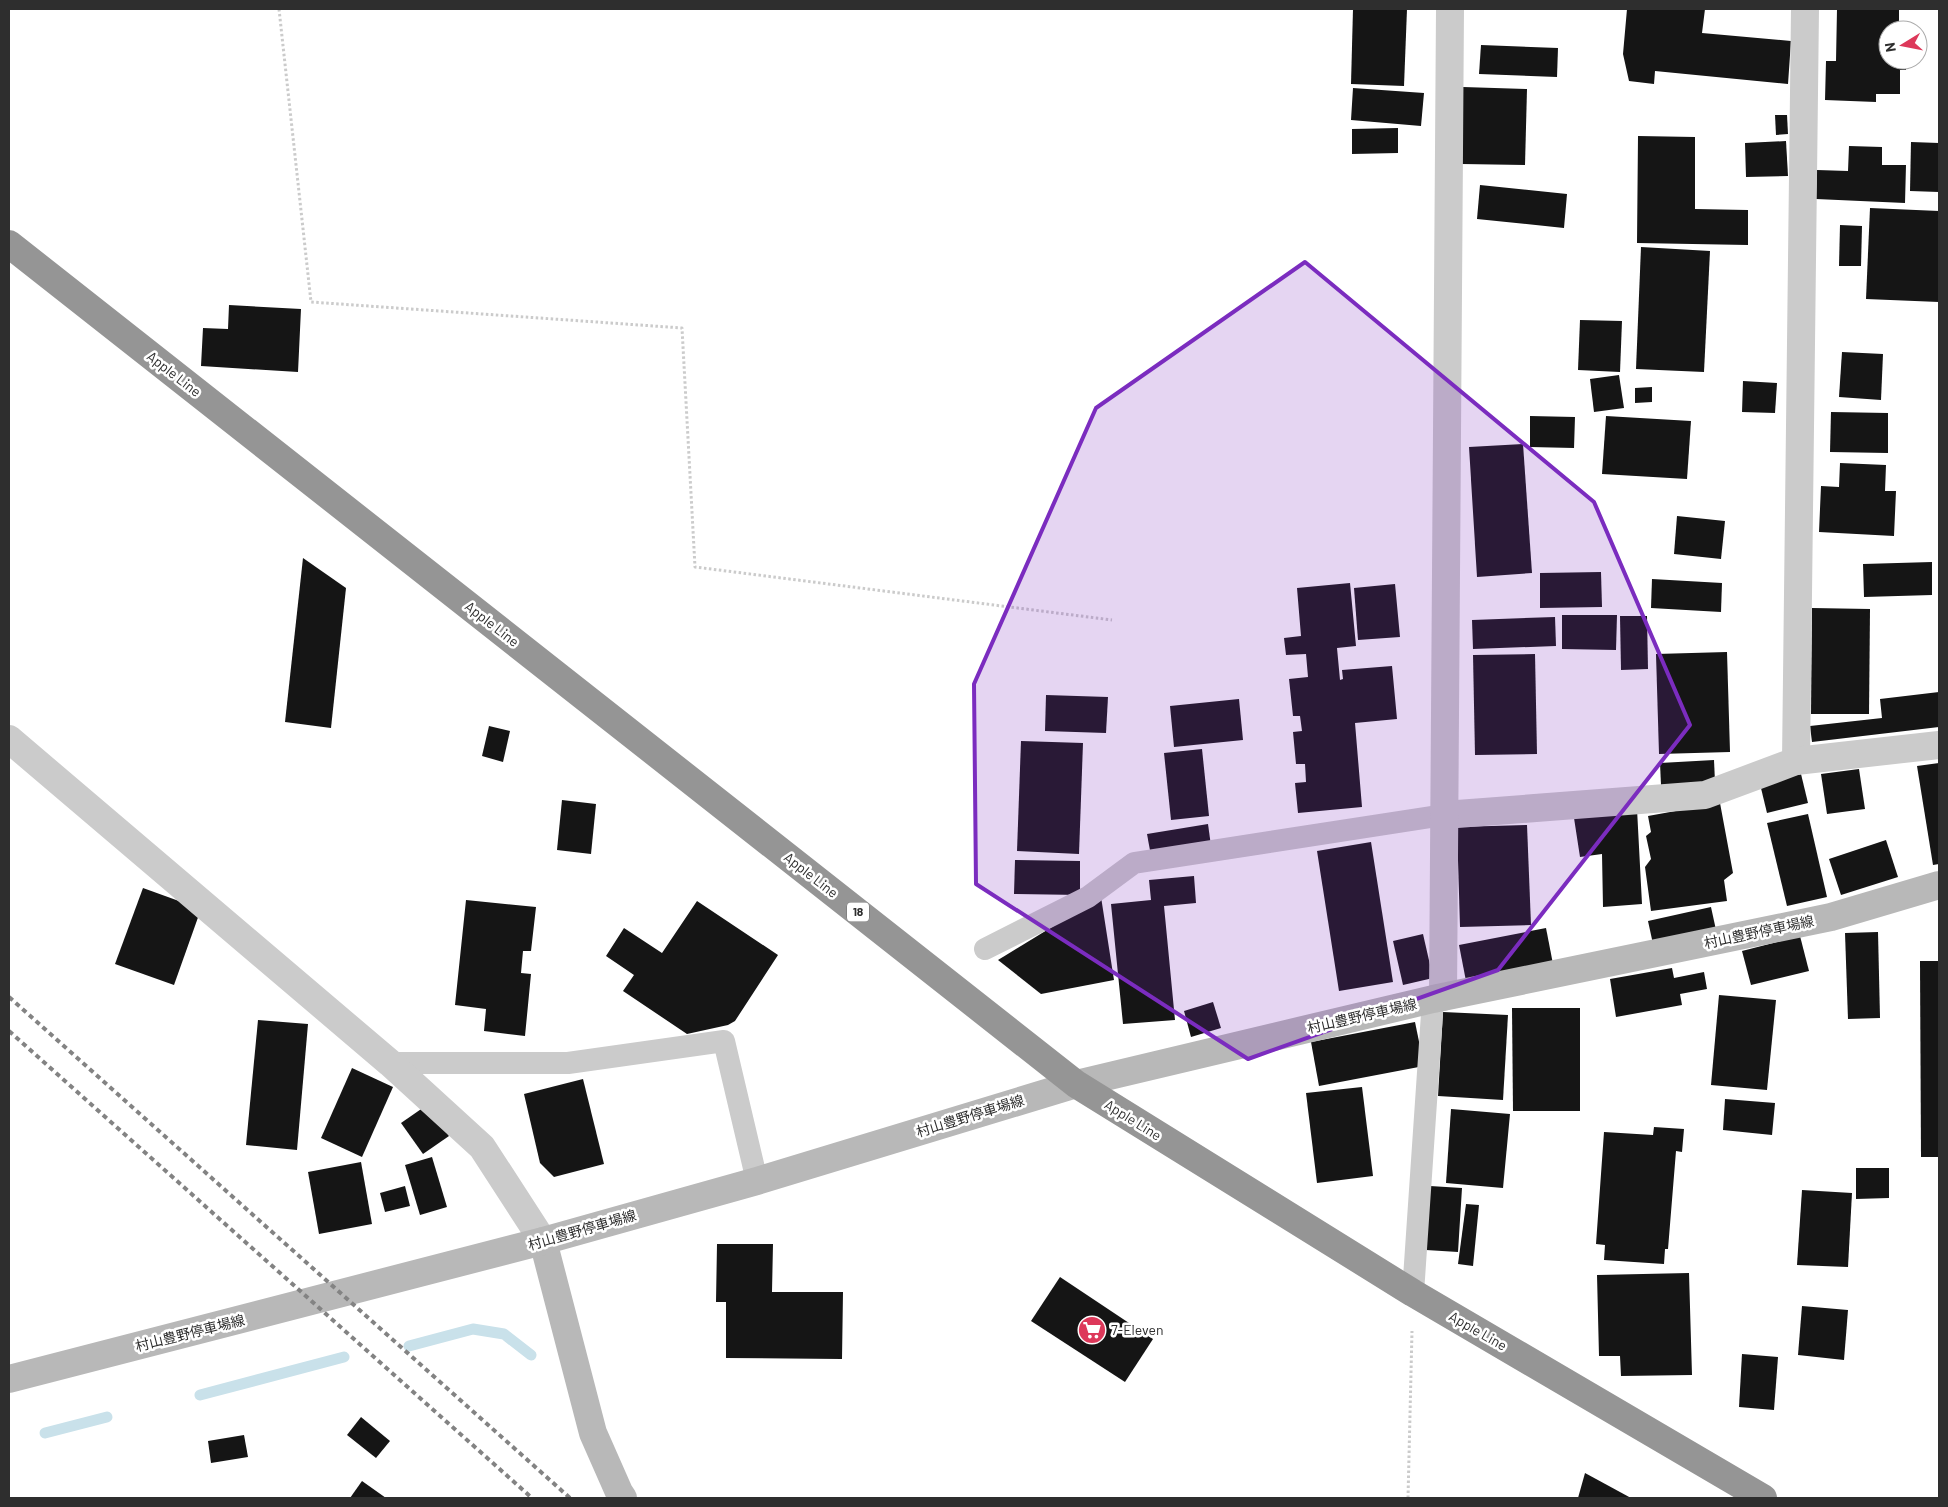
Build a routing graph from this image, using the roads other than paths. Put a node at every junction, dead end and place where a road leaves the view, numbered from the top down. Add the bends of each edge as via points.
1 (1450, 9) edge
2 (1805, 9) edge
3 (9, 244) edge
4 (9, 739) edge
5 (1939, 745) edge
6 (1796, 761) junction
7 (1444, 815) junction
8 (1939, 885) edge
9 (985, 949) dead end
10 (1438, 998) junction
11 (390, 1063) junction
12 (1076, 1084) junction
13 (757, 1181) junction
14 (543, 1242) junction
15 (1413, 1294) junction
16 (9, 1379) edge
17 (624, 1498) edge
18 (1763, 1498) edge

1 - 7 street
2 - 6 street
3 - 12 highway, Apple Line / 18
4 - 11 street
5 - 6 street
6 - 7 street via 1705,795
7 - 9 lane via 1134,863 1088,897
7 - 10 street
8 - 10 main road, 村山豊野停車場線 via 1831,918
10 - 12 main road, 村山豊野停車場線
10 - 15 lane
11 - 13 lane via 568,1063 724,1041
11 - 14 street via 482,1147
12 - 13 main road, 村山豊野停車場線
12 - 15 highway, Apple Line / 18
13 - 14 main road, 村山豊野停車場線
14 - 16 main road, 村山豊野停車場線
14 - 17 main road via 593,1433
15 - 18 highway, Apple Line / 18

